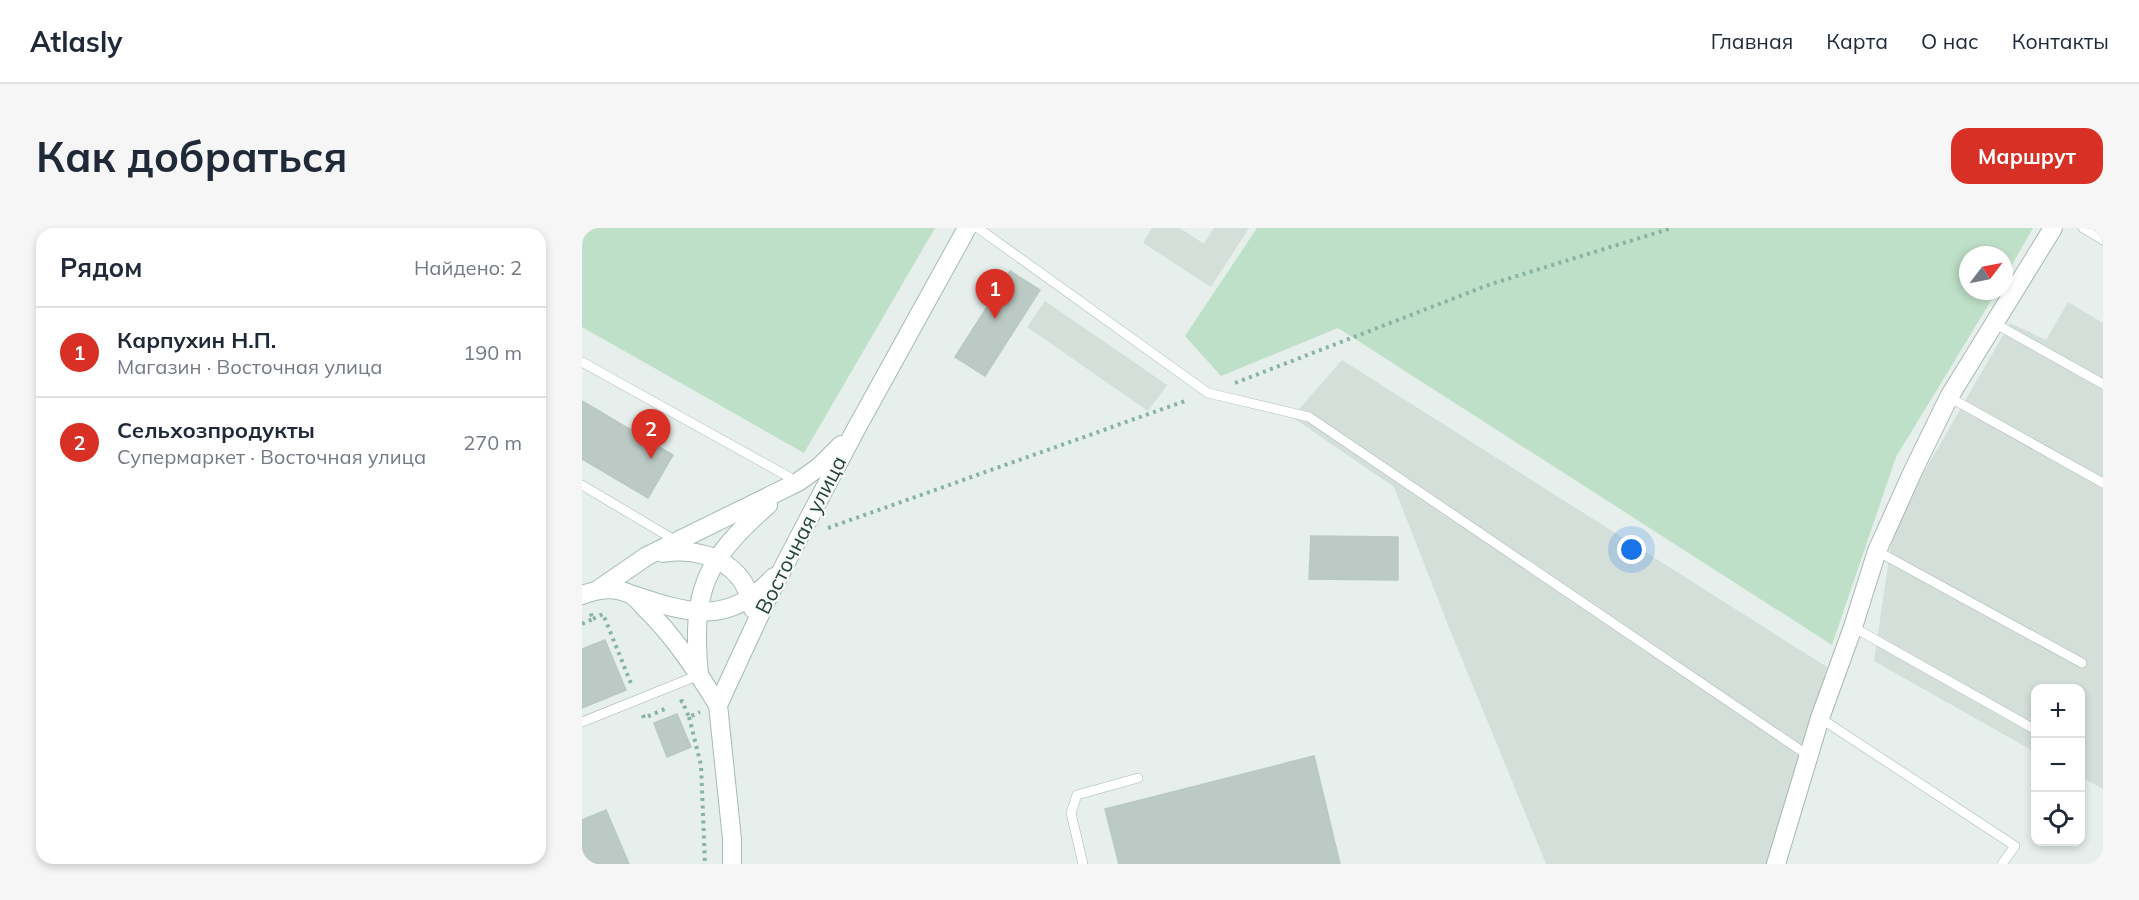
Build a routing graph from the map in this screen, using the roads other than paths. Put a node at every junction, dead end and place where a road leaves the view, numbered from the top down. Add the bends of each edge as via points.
1 (967, 228) edge
2 (978, 228) edge
3 (2053, 228) edge
4 (2083, 228) edge
5 (2103, 240) edge
6 (1994, 323) junction
7 (582, 362) edge
8 (2103, 384) edge
9 (1949, 397) junction
10 (856, 429) junction
11 (2103, 483) edge
12 (582, 485) edge
13 (793, 486) junction
14 (798, 539) junction
15 (676, 541) junction
16 (1877, 551) junction
17 (647, 556) junction
18 (716, 559) junction
19 (591, 592) edge
20 (633, 595) junction
21 (750, 598) junction
22 (699, 612) junction
23 (1853, 627) junction
24 (753, 632) junction
25 (2082, 663) dead end
26 (699, 675) junction
27 (718, 705) junction
28 (1820, 718) junction
29 (582, 722) edge
30 (2031, 727) edge
31 (1809, 756) junction
32 (1138, 778) dead end
33 (732, 864) edge
34 (1083, 864) edge
35 (1776, 864) edge
36 (2002, 864) edge

1 - 10 street, Восточная улица
2 - 31 lane via 1208,393 1309,417
3 - 6 street
4 - 5 lane
6 - 8 lane
6 - 9 street
7 - 13 lane
9 - 11 lane
9 - 16 street
10 - 13 street via 819,467
10 - 14 street, Восточная улица
12 - 15 lane
13 - 15 street
13 - 18 street via 741,529
14 - 21 street via 772,578
14 - 24 street, Восточная улица
15 - 17 street
16 - 23 street
16 - 25 lane
17 - 18 street via 678,550
17 - 19 street
18 - 21 street via 742,579
18 - 22 street via 704,581
19 - 20 street via 612,588
20 - 22 street
20 - 26 street via 657,619
21 - 22 street via 726,610
21 - 24 street
22 - 26 street
23 - 28 street
23 - 30 lane
24 - 27 street, Восточная улица
26 - 27 street
26 - 29 lane
27 - 33 street
28 - 31 street
28 - 36 lane via 2014,846
31 - 35 street
32 - 34 lane via 1077,795 1071,813

